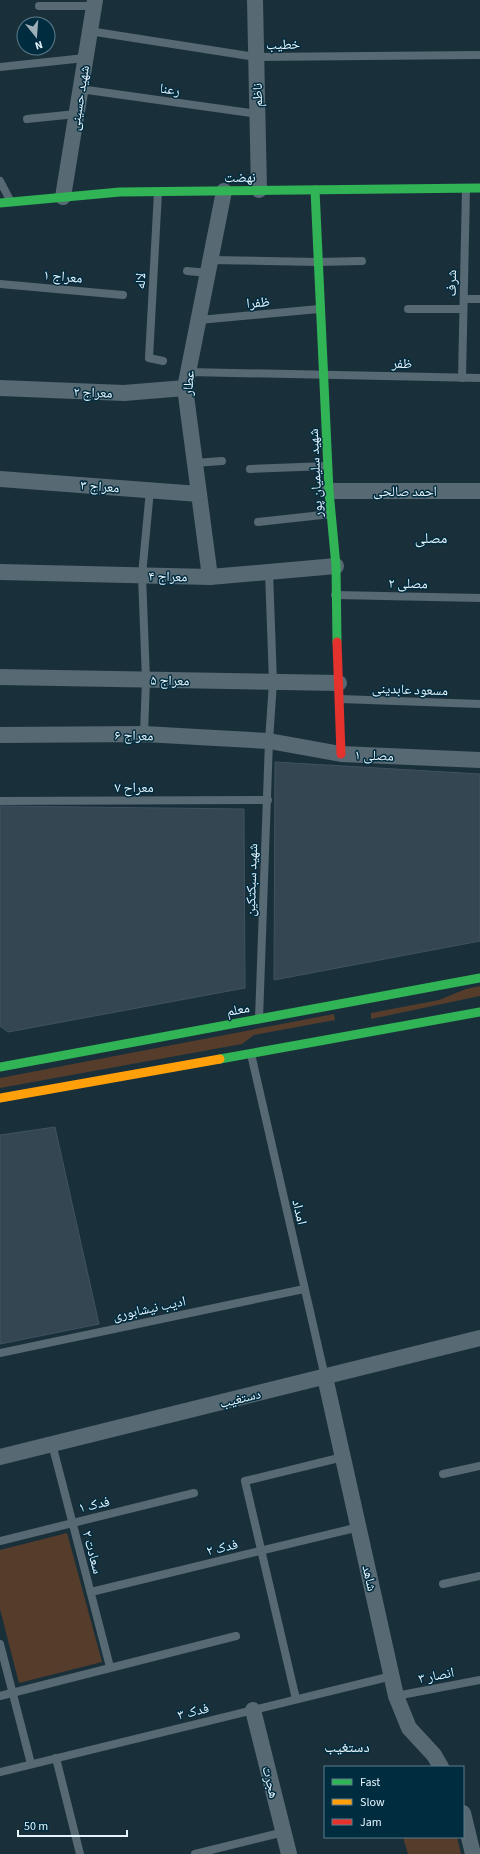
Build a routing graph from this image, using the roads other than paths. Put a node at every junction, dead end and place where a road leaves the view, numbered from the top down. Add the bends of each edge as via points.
1 (255, 0) edge
2 (94, 3) edge
3 (39, 6) dead end
4 (89, 31) junction
5 (480, 55) edge
6 (256, 57) junction
7 (85, 58) junction
8 (0, 67) edge
9 (80, 89) junction
10 (76, 114) junction
11 (258, 114) junction
12 (27, 119) dead end
13 (0, 182) edge
14 (466, 188) junction
15 (480, 188) edge
16 (260, 190) junction
17 (315, 190) junction
18 (224, 191) junction
19 (158, 192) junction
20 (63, 196) junction
21 (11, 202) junction
22 (0, 203) edge
23 (362, 261) dead end
24 (318, 262) junction
25 (209, 267) junction
26 (187, 271) dead end
27 (0, 284) edge
28 (123, 295) dead end
29 (464, 299) junction
30 (480, 299) edge
31 (321, 309) junction
32 (463, 309) junction
33 (408, 310) dead end
34 (199, 320) junction
35 (163, 361) dead end
36 (188, 372) junction
37 (324, 374) junction
38 (462, 378) junction
39 (480, 378) edge
40 (0, 388) edge
41 (185, 388) junction
42 (222, 461) dead end
43 (195, 463) junction
44 (328, 466) junction
45 (250, 469) dead end
46 (0, 479) edge
47 (150, 490) junction
48 (329, 491) junction
49 (480, 491) edge
50 (199, 494) junction
51 (331, 514) junction
52 (258, 522) dead end
53 (336, 566) junction
54 (0, 572) edge
55 (269, 572) junction
56 (142, 575) junction
57 (210, 577) junction
58 (335, 595) junction
59 (480, 598) edge
60 (0, 677) edge
61 (146, 680) junction
62 (273, 682) junction
63 (339, 684) junction
64 (340, 699) junction
65 (480, 704) edge
66 (144, 734) junction
67 (0, 735) edge
68 (269, 741) junction
69 (341, 754) junction
70 (480, 760) edge
71 (268, 800) junction
72 (0, 801) edge
73 (480, 978) edge
74 (480, 1012) edge
75 (259, 1020) junction
76 (250, 1053) junction
77 (1, 1066) edge
78 (0, 1098) edge
79 (304, 1288) junction
80 (480, 1338) edge
81 (0, 1353) edge
82 (326, 1377) junction
83 (52, 1444) junction
84 (0, 1457) edge
85 (344, 1457) junction
86 (480, 1466) edge
87 (442, 1474) dead end
88 (194, 1493) dead end
89 (72, 1522) junction
90 (359, 1527) junction
91 (0, 1541) edge
92 (262, 1551) junction
93 (480, 1576) edge
94 (443, 1584) dead end
95 (90, 1592) junction
96 (236, 1636) dead end
97 (0, 1644) edge
98 (110, 1667) junction
99 (392, 1676) junction
100 (480, 1680) edge
101 (13, 1693) junction
102 (0, 1696) edge
103 (396, 1696) junction
104 (296, 1699) junction
105 (253, 1710) junction
106 (56, 1758) junction
107 (31, 1764) junction
108 (440, 1766) edge
109 (0, 1772) edge
110 (464, 1817) edge
111 (284, 1832) junction
112 (80, 1854) edge
113 (195, 1854) edge
114 (289, 1854) edge
115 (473, 1854) edge

1 - 6 street, ناظم
2 - 3 lane
2 - 4 street, شهید حسینی
4 - 6 lane, خطیب
4 - 7 street, شهید حسینی
5 - 6 lane, خطیب
6 - 11 street, ناظم
7 - 8 lane
7 - 9 street, شهید حسینی
9 - 10 street, شهید حسینی
9 - 11 lane, رعنا
10 - 12 lane
10 - 20 street, شهید حسینی
11 - 16 street, ناظم
13 - 21 lane
14 - 15 street, نهضت
14 - 17 street, نهضت
14 - 29 lane, شرف
16 - 17 street, نهضت
16 - 18 street, نهضت
17 - 24 street, شهید سلیمیان پور
18 - 19 street, نهضت
18 - 25 street, عطار
19 - 20 street, نهضت
19 - 35 lane, لاله via 149,358
20 - 21 street, نهضت
21 - 22 street, نهضت
23 - 24 lane
24 - 25 lane
24 - 31 street, شهید سلیمیان پور
25 - 26 lane
25 - 34 street, عطار
27 - 28 lane, معراج ۱
29 - 30 lane
29 - 32 lane, شرف
31 - 34 lane, ظفرا
31 - 37 street, شهید سلیمیان پور
32 - 33 lane
32 - 38 lane, شرف
34 - 36 street, عطار
36 - 37 lane, ظفر
36 - 41 street, عطار
37 - 38 lane, ظفر
37 - 44 street, شهید سلیمیان پور
38 - 39 lane, ظفر
40 - 41 street, معراج ۲ via 124,393
41 - 43 street, عطار
42 - 43 lane
43 - 50 street, عطار
44 - 45 lane
44 - 48 street, شهید سلیمیان پور
46 - 47 street, معراج ۳
47 - 50 street, معراج ۳
47 - 56 lane
48 - 49 street, احمد صالحی
48 - 51 street, شهید سلیمیان پور
50 - 57 street, عطار
51 - 52 lane
51 - 53 street, شهید سلیمیان پور
53 - 55 street, معراج ۴
53 - 58 street, شهید سلیمیان پور
54 - 56 street, معراج ۴
55 - 57 street, معراج ۴
55 - 62 lane, شهید سبکتکین
56 - 57 street, معراج ۴
56 - 61 lane
58 - 59 lane, مصلی ۲
58 - 63 street, شهید سلیمیان پور
60 - 61 street, معراج ۵
61 - 62 street, معراج ۵
61 - 66 lane
62 - 63 street, معراج ۵
62 - 68 lane, شهید سبکتکین
63 - 64 street, شهید سلیمیان پور
64 - 65 lane, مسعود عابدینی
64 - 69 street, شهید سلیمیان پور
66 - 67 street, معراج ۶
66 - 68 street, معراج ۶
68 - 69 street, مصلی ۱
68 - 71 lane, شهید سبکتکین
69 - 70 street, مصلی ۱
71 - 72 lane, معراح ۷
71 - 75 lane, شهید سبکتکین
73 - 75 street, معلم via 340,1007
74 - 76 street via 345,1033
75 - 77 street, معلم
76 - 78 street
76 - 79 lane, امداد
79 - 81 lane, ادیب نیشابوری
79 - 82 lane, امداد
80 - 82 street, دستغیب
82 - 83 street, دستغیب
82 - 85 street, شاهد
83 - 84 street, دستغیب
83 - 89 lane, سعادت ۲
85 - 90 street, شاهد
85 - 92 lane via 245,1481
86 - 87 lane
88 - 89 lane, فدک ۱
89 - 91 lane, فدک ۱
89 - 95 lane, سعادت ۲
90 - 92 lane, فدک ۲
90 - 99 street, شاهد
92 - 95 lane, فدک ۲
92 - 104 lane
93 - 94 lane
95 - 98 lane, سعادت ۲
96 - 98 lane
97 - 101 lane
98 - 101 lane
99 - 103 street, شاهد
99 - 104 lane, فدک ۳
100 - 103 lane, انصار ۳
101 - 102 lane
101 - 107 lane
103 - 108 street, شاهد via 409,1728 434,1755
104 - 105 lane, فدک ۳
105 - 106 lane, فدک ۳
105 - 111 street, هجرت
106 - 107 lane, فدک ۳
106 - 112 lane
107 - 109 lane, فدک ۳
110 - 115 street
111 - 113 lane
111 - 114 street, هجرت

